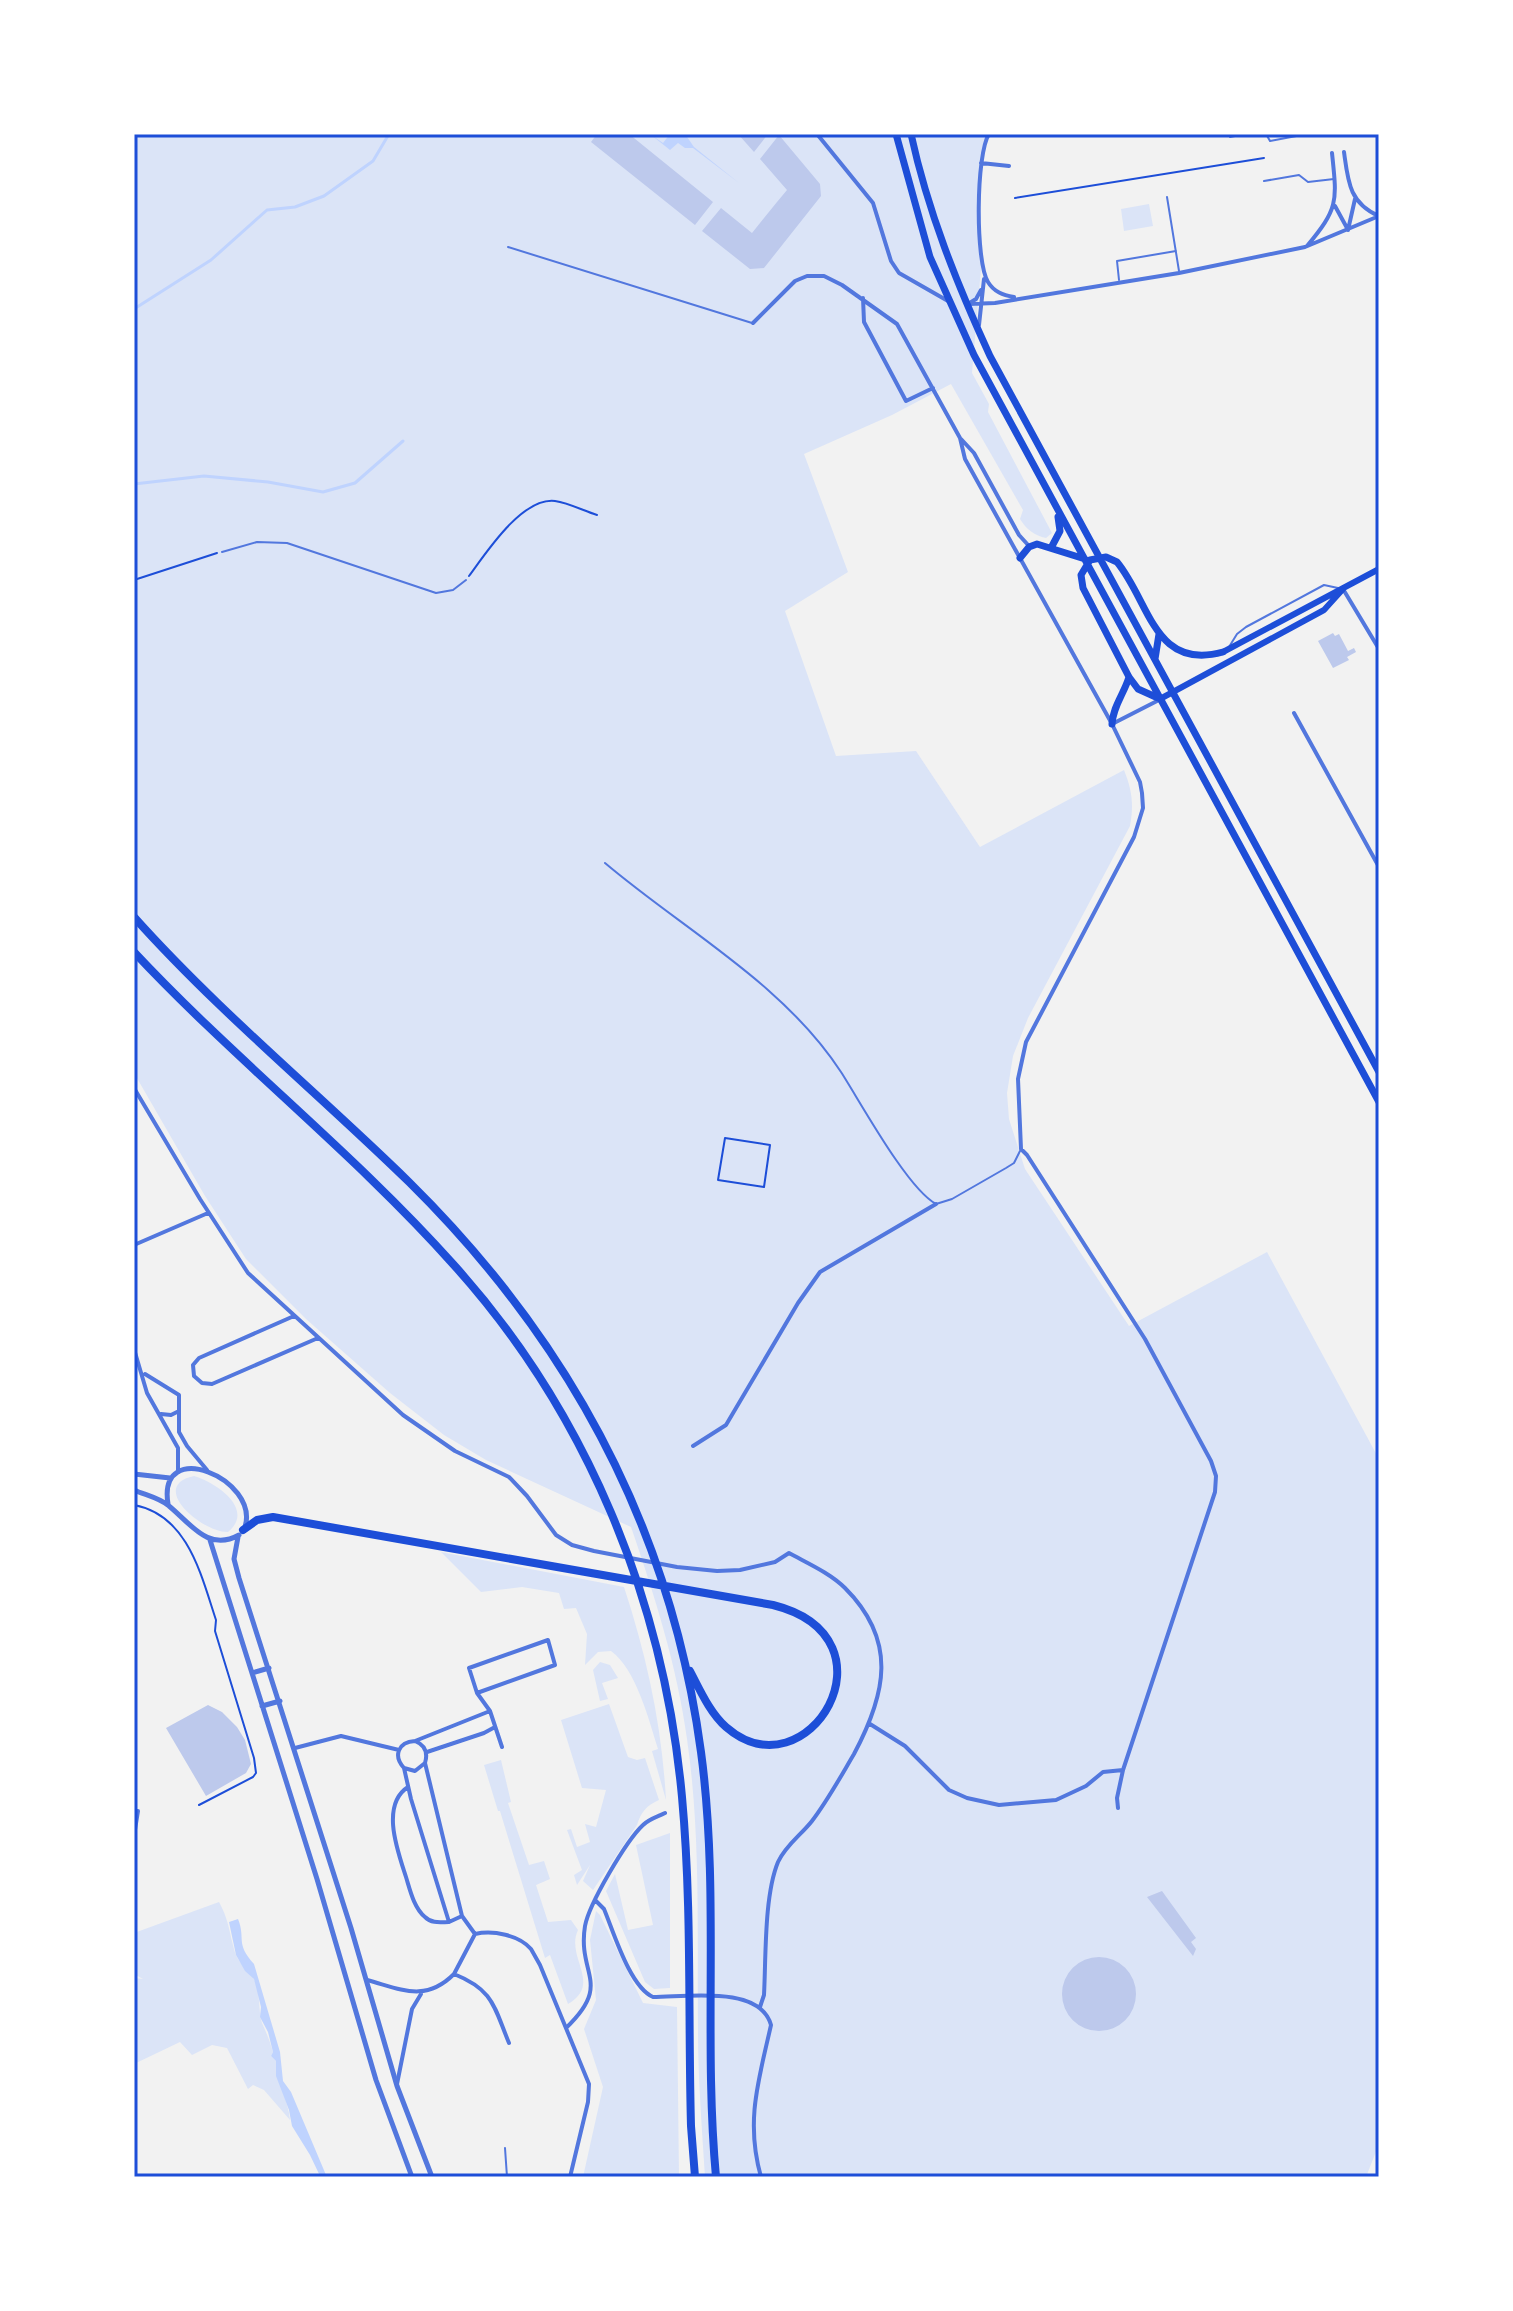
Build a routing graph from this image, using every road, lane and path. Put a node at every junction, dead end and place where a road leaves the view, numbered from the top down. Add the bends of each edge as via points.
1 (817, 134) edge
2 (896, 134) edge
3 (911, 134) edge
4 (1245, 134) edge
5 (1266, 134) edge
6 (1307, 134) edge
7 (986, 136) edge
8 (1230, 137) dead end
9 (1344, 152) dead end
10 (1332, 153) dead end
11 (1264, 158) dead end
12 (981, 163) junction
13 (1009, 166) dead end
14 (1335, 179) junction
15 (1264, 181) dead end
16 (1167, 197) dead end
17 (1015, 198) dead end
18 (1355, 199) junction
19 (1335, 206) junction
20 (1379, 216) edge
21 (1348, 230) junction
22 (508, 247) dead end
23 (1305, 247) junction
24 (1176, 251) junction
25 (985, 272) junction
26 (1179, 273) junction
27 (1119, 281) junction
28 (1024, 297) junction
29 (863, 298) junction
30 (948, 301) junction
31 (965, 304) junction
32 (980, 305) junction
33 (753, 323) joint
34 (980, 335) junction
35 (933, 388) junction
36 (960, 438) junction
37 (1058, 511) junction
38 (597, 515) dead end
39 (1029, 547) junction
40 (1051, 548) junction
41 (222, 552) joint
42 (1097, 557) junction
43 (1020, 558) junction
44 (1085, 561) junction
45 (1379, 569) edge
46 (134, 580) edge
47 (466, 580) joint
48 (1343, 589) junction
49 (1246, 627) junction
50 (1159, 634) junction
51 (1241, 644) junction
52 (1255, 649) junction
53 (1379, 649) edge
54 (1223, 652) junction
55 (1155, 659) junction
56 (1129, 677) junction
57 (1173, 692) junction
58 (1160, 699) junction
59 (1294, 713) dead end
60 (1112, 724) junction
61 (605, 863) dead end
62 (1379, 867) edge
63 (134, 917) edge
64 (134, 952) edge
65 (1379, 1072) edge
66 (134, 1088) edge
67 (1379, 1102) edge
68 (1021, 1149) junction
69 (718, 1180) joint
70 (936, 1204) junction
71 (208, 1213) junction
72 (134, 1245) edge
73 (294, 1316) junction
74 (318, 1338) junction
75 (134, 1349) edge
76 (143, 1373) junction
77 (180, 1411) junction
78 (159, 1413) junction
79 (693, 1446) dead end
80 (207, 1470) junction
81 (178, 1472) junction
82 (134, 1474) edge
83 (170, 1478) junction
84 (134, 1490) edge
85 (168, 1504) junction
86 (134, 1505) edge
87 (240, 1533) junction
88 (210, 1540) junction
89 (686, 1664) junction
90 (269, 1668) junction
91 (252, 1673) junction
92 (477, 1693) junction
93 (280, 1701) junction
94 (262, 1706) junction
95 (490, 1711) junction
96 (870, 1724) junction
97 (496, 1726) junction
98 (415, 1741) junction
99 (502, 1747) dead end
100 (295, 1748) junction
101 (399, 1750) junction
102 (427, 1752) junction
103 (425, 1763) junction
104 (404, 1768) junction
105 (1123, 1770) junction
106 (408, 1787) junction
107 (199, 1805) dead end
108 (1118, 1808) dead end
109 (134, 1811) edge
110 (665, 1813) dead end
111 (134, 1836) edge
112 (595, 1900) junction
113 (462, 1916) junction
114 (449, 1922) junction
115 (475, 1934) junction
116 (454, 1974) junction
117 (367, 1980) junction
118 (421, 1994) junction
119 (760, 2007) junction
120 (566, 2028) junction
121 (509, 2043) dead end
122 (397, 2086) junction
123 (505, 2148) dead end
124 (409, 2176) edge
125 (432, 2177) edge
126 (507, 2177) edge
127 (570, 2177) edge
128 (695, 2177) edge
129 (716, 2177) edge
130 (761, 2177) edge

1 - 30 street via 873,203 899,273
2 - 30 main road via 920,226
3 - 31 main road via 933,218
4 - 8 lane
5 - 6 lane via 1270,141
7 - 12 street
9 - 18 street via 1348,188
10 - 14 street
11 - 17 path
12 - 13 street
12 - 25 street via 979,224
14 - 15 lane via 1308,182 1299,175
14 - 19 street
16 - 24 lane
18 - 20 street
18 - 21 street
19 - 21 street
19 - 23 street
20 - 21 street
21 - 23 street
22 - 33 lane
23 - 26 street
24 - 26 lane
24 - 27 lane via 1117,261
25 - 28 street via 997,292
25 - 31 street via 978,297
25 - 32 street
26 - 27 street
27 - 28 street
28 - 32 street
29 - 33 street via 824,276 807,276
29 - 35 street via 897,324
29 - 35 street via 864,322 906,401
30 - 31 main road
30 - 37 main road
31 - 32 street
31 - 34 main road
32 - 34 street
34 - 42 main road
35 - 36 street
36 - 39 street
36 - 43 street via 965,459
37 - 40 main road via 1060,531
37 - 44 main road
38 - 47 path via 555,501 531,507 491,545
39 - 40 main road
39 - 43 main road
40 - 44 main road
41 - 46 path
41 - 47 lane via 257,542 287,543 436,593 453,590
42 - 44 main road
42 - 50 main road via 1112,558 1121,567
42 - 55 main road
43 - 60 street
44 - 56 main road via 1083,588
44 - 58 main road
45 - 48 main road
48 - 49 lane via 1324,585
48 - 51 main road
48 - 52 main road via 1324,610
48 - 53 street
49 - 51 lane
49 - 54 lane
50 - 54 main road via 1189,655
50 - 55 main road
51 - 52 lane
51 - 54 main road
52 - 57 main road
55 - 57 main road
56 - 58 main road via 1138,689
56 - 60 main road
57 - 58 main road
57 - 65 main road
58 - 60 street
58 - 67 main road
59 - 62 street
60 - 68 street via 1140,782 1143,808 1134,837 1026,1042 1018,1079
61 - 70 lane via 782,1002 815,1036 904,1169
63 - 89 highway via 220,1006 410,1183 531,1323 571,1382 635,1505
64 - 128 highway via 383,1190 471,1284 548,1391 613,1516 656,1645 683,1804
66 - 71 street
68 - 70 lane via 1014,1163
68 - 105 street via 1145,1339 1216,1476
69 - 69 path via 725,1138 770,1145 764,1187
70 - 79 street via 820,1272 726,1425
71 - 72 street
71 - 73 street via 242,1266
73 - 74 street
73 - 74 street via 199,1358 194,1376 212,1384
74 - 96 street via 430,1435 509,1477 556,1535 572,1545 717,1571 765,1565 789,1553 842,1585 859,1603 882,1653 883,1672
75 - 76 street
76 - 77 street via 176,1390
76 - 78 street
77 - 78 street
77 - 80 street via 182,1439
78 - 81 street via 178,1448
80 - 81 street
80 - 87 street via 243,1499 248,1513
81 - 83 street
82 - 83 street
83 - 85 street via 165,1490
84 - 85 street
85 - 88 street
86 - 107 path via 161,1517 192,1553 254,1758 253,1777
87 - 88 street
87 - 89 highway via 264,1518 288,1519 784,1608 812,1622 826,1637 836,1666 836,1687 826,1714 812,1729 780,1743 757,1743 721,1722
87 - 90 street via 234,1559
88 - 91 street
89 - 129 highway via 708,1817
90 - 91 street
90 - 93 street
91 - 94 street
92 - 92 street via 555,1665 548,1640 469,1668
92 - 95 street
93 - 94 street
93 - 100 street
94 - 124 street
95 - 97 street
95 - 98 street
96 - 105 street via 905,1746 949,1790 999,1805 1056,1800 1103,1772
96 - 119 street via 819,1810 777,1864
97 - 99 street
97 - 102 street
98 - 101 street
98 - 102 street
100 - 101 street via 341,1736
100 - 117 street
101 - 104 street
102 - 103 street
103 - 104 street via 415,1771
103 - 113 street
104 - 106 street
105 - 108 street
106 - 114 street
106 - 114 street via 393,1816 393,1838 424,1917
109 - 111 street
110 - 112 street via 641,1826
112 - 119 street via 646,1994 737,1997
112 - 120 street via 584,1929 591,1992 583,2012
113 - 114 street
113 - 115 street
115 - 116 street
115 - 120 street via 526,1943
116 - 118 street
116 - 121 street via 473,1981 489,1996
117 - 118 street
117 - 122 street
118 - 122 street via 412,2009
119 - 130 street via 771,2025 754,2107
120 - 127 street via 589,2092
122 - 125 street
123 - 126 lane

